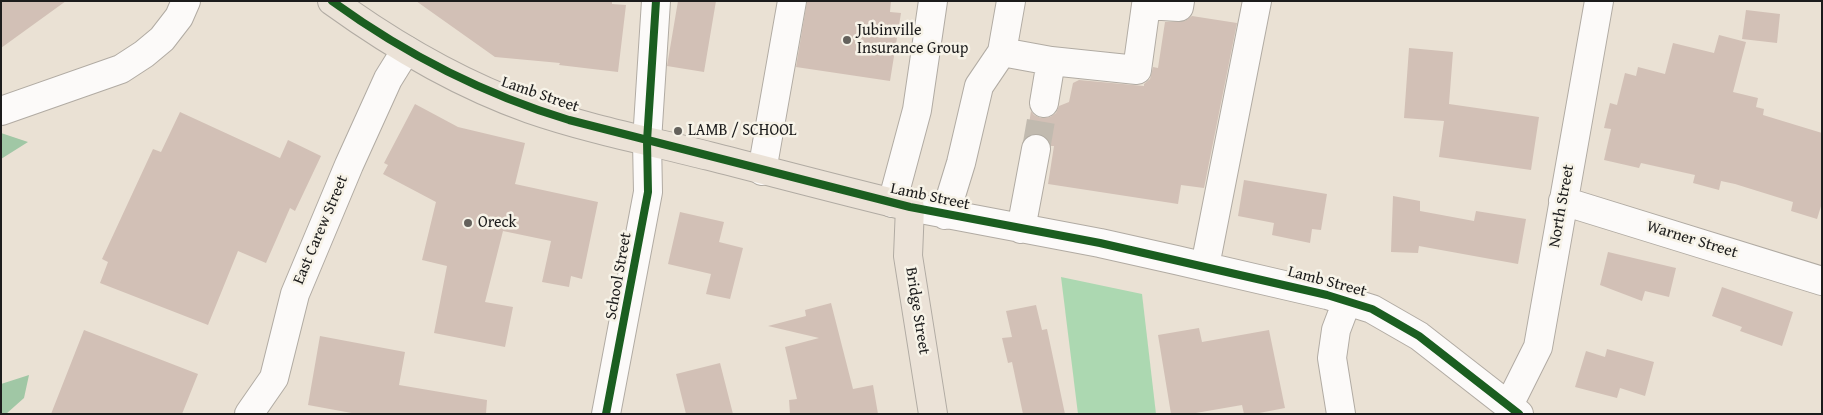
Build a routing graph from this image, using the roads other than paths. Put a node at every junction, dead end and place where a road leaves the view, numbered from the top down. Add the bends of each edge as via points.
1 (186, 1) edge
2 (332, 1) edge
3 (656, 1) edge
4 (792, 1) edge
5 (933, 1) edge
6 (1011, 1) edge
7 (1180, 1) edge
8 (1257, 1) edge
9 (1599, 1) edge
10 (406, 50) junction
11 (1002, 52) junction
12 (1051, 61) junction
13 (1044, 103) tunnel mouth
14 (1, 111) edge
15 (646, 142) junction
16 (1036, 149) tunnel mouth
17 (762, 170) junction
18 (1563, 201) junction
19 (901, 205) junction
20 (945, 214) junction
21 (1021, 229) junction
22 (1205, 266) junction
23 (1822, 281) edge
24 (1347, 301) junction
25 (1514, 410) edge
26 (249, 414) edge
27 (606, 414) edge
28 (933, 414) edge
29 (1341, 414) edge

1 - 14 street via 162,39 121,69
2 - 10 main road, Lamb Street
3 - 15 street, School Street
4 - 17 street
5 - 19 street
6 - 11 street
7 - 12 street via 1179,7 1146,5 1138,70
8 - 22 street
9 - 18 street, North Street
10 - 15 main road, Lamb Street via 457,78 530,108
10 - 26 street, East Carew Street via 388,78 294,294 274,378
11 - 12 street
11 - 20 street via 979,86
12 - 13 street
15 - 17 main road, Lamb Street
15 - 27 street, School Street via 648,192
16 - 21 street
17 - 19 main road, Lamb Street
18 - 23 street, Warner Street
18 - 25 street, North Street via 1538,347
19 - 20 street, Lamb Street
19 - 28 main road, Bridge Street
20 - 21 street, Lamb Street
21 - 22 street, Lamb Street
22 - 24 street, Lamb Street
24 - 25 street, Lamb Street via 1372,309 1419,336
24 - 29 street via 1336,330 1332,358

